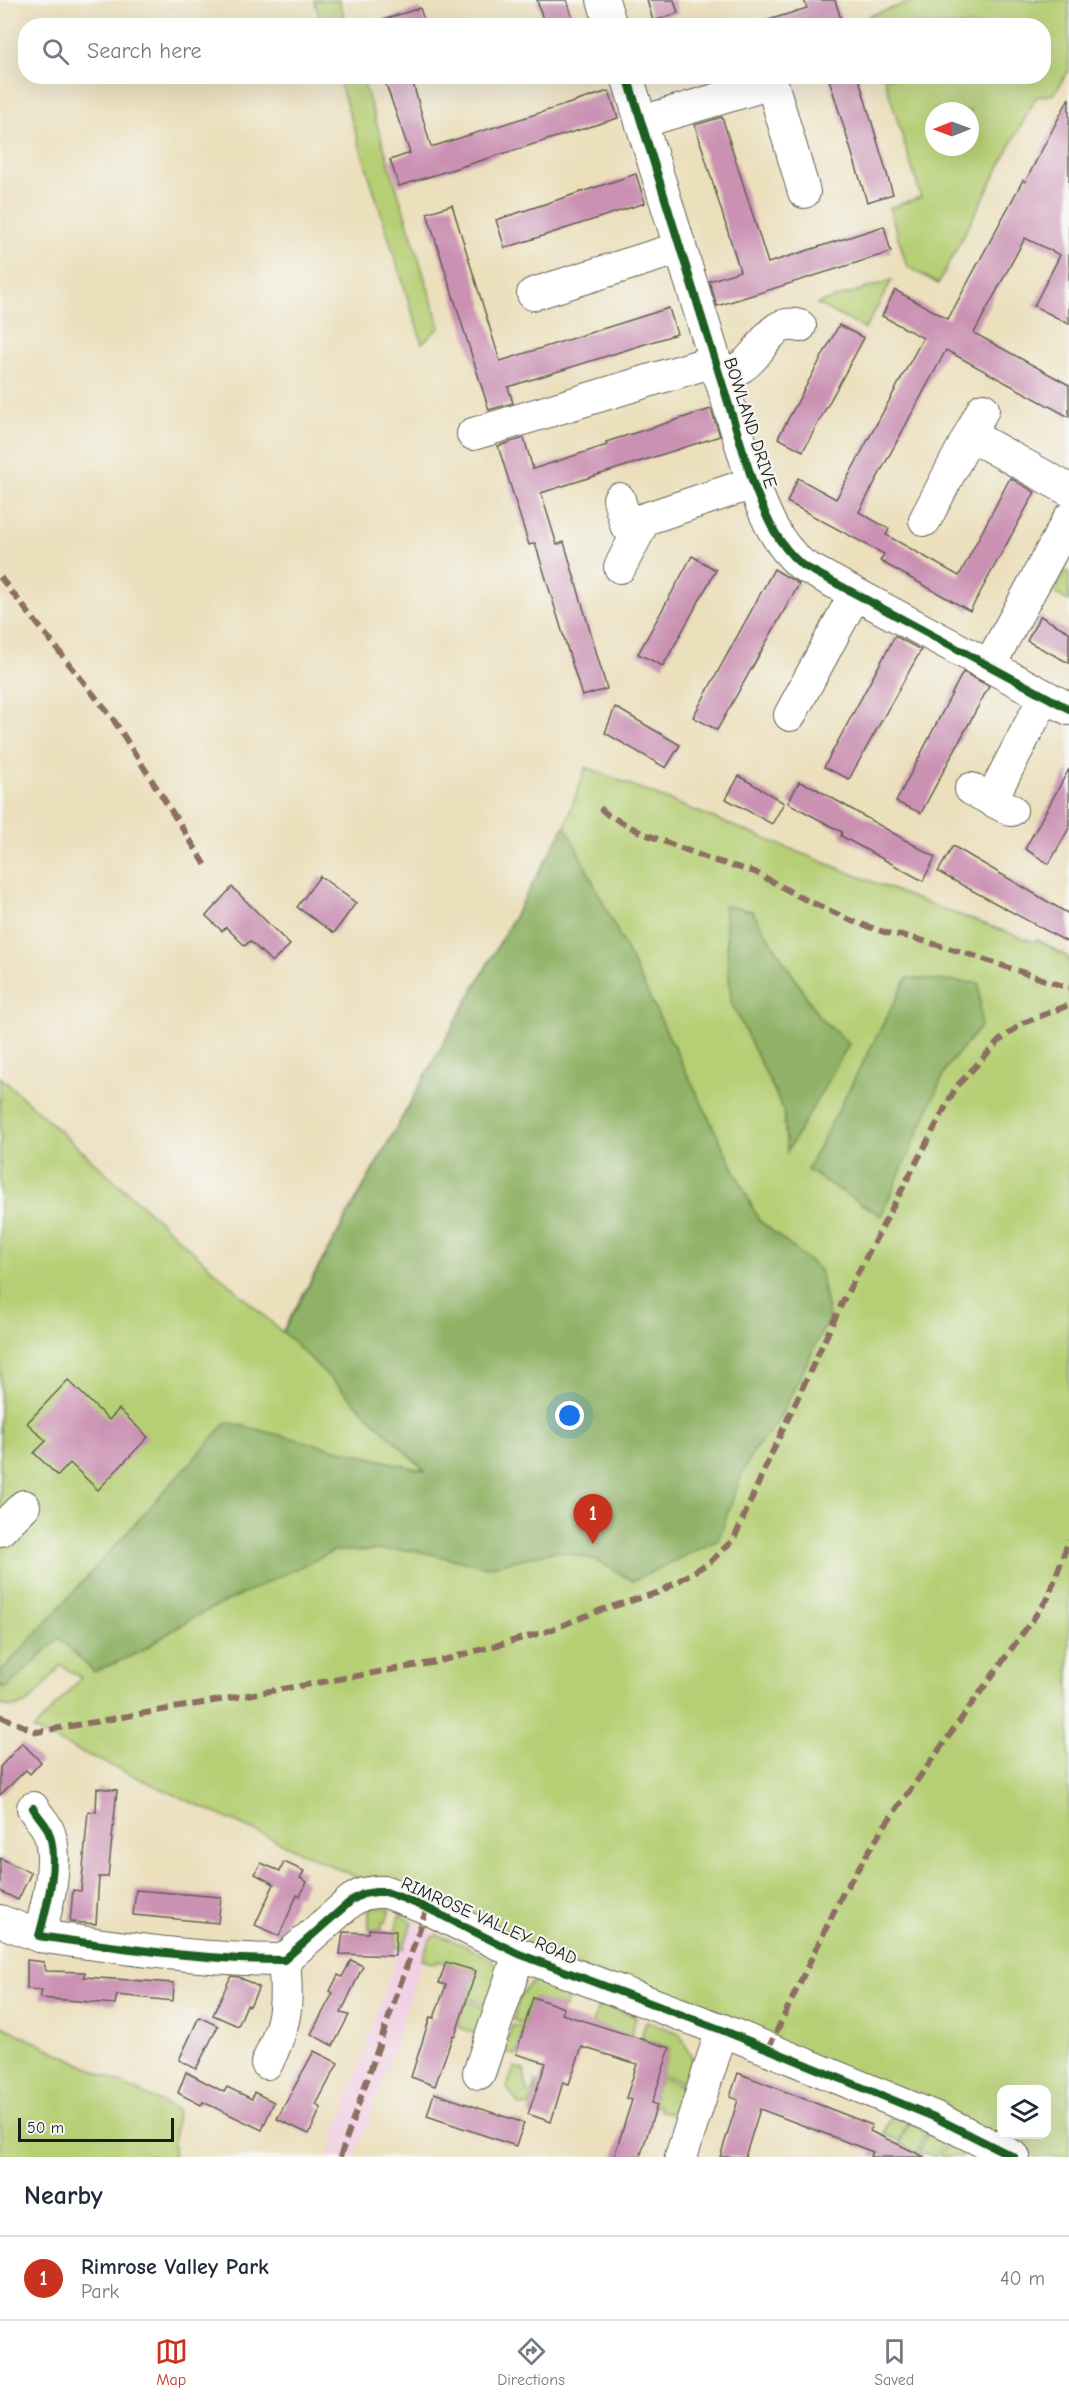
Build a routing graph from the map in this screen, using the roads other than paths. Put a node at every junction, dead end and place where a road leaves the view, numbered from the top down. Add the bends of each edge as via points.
1 (603, 0) edge
2 (609, 18) edge
3 (629, 84) edge
4 (769, 84) edge
5 (772, 84) edge
6 (641, 122) junction
7 (804, 192) dead end
8 (680, 248) junction
9 (533, 294) dead end
10 (800, 326) dead end
11 (716, 368) junction
12 (473, 434) dead end
13 (753, 483) junction
14 (1069, 490) edge
15 (619, 499) dead end
16 (645, 519) junction
17 (1069, 519) edge
18 (925, 520) dead end
19 (1060, 559) edge
20 (620, 567) dead end
21 (855, 594) junction
22 (990, 666) junction
23 (1057, 702) edge
24 (789, 715) dead end
25 (991, 800) dead end
26 (24, 1506) dead end
27 (0, 1530) edge
28 (33, 1808) dead end
29 (0, 1921) edge
30 (39, 1936) junction
31 (519, 1954) junction
32 (284, 1960) junction
33 (722, 2030) junction
34 (267, 2062) dead end
35 (479, 2073) dead end
36 (681, 2157) edge
37 (1014, 2157) edge

1 - 2 street
3 - 6 street, BOWLAND DRIVE
4 - 6 street
5 - 7 street
6 - 8 street, BOWLAND DRIVE
8 - 9 street
8 - 11 street, BOWLAND DRIVE
10 - 11 street, BOWLAND DRIVE via 789,323 779,327 742,367
11 - 12 street, BOWLAND DRIVE
11 - 13 street, BOWLAND DRIVE
13 - 16 street, BOWLAND DRIVE
13 - 21 street, BOWLAND DRIVE via 786,551 802,565
14 - 18 street via 976,422
15 - 16 street, BOWLAND DRIVE via 626,525
16 - 20 street
17 - 19 street
19 - 22 street
21 - 22 street, BOWLAND DRIVE
21 - 24 street
22 - 23 street, BOWLAND DRIVE
23 - 25 street
26 - 27 street
28 - 30 street via 48,1829 53,1858 49,1901
29 - 30 street
30 - 32 street via 235,1960
31 - 32 street, RIMROSE VALLEY ROAD via 428,1908 376,1892 352,1900
31 - 33 street, RIMROSE VALLEY ROAD
31 - 35 street
32 - 34 street via 287,1998 281,2035
33 - 36 street
33 - 37 street, RIMROSE VALLEY ROAD via 934,2117

